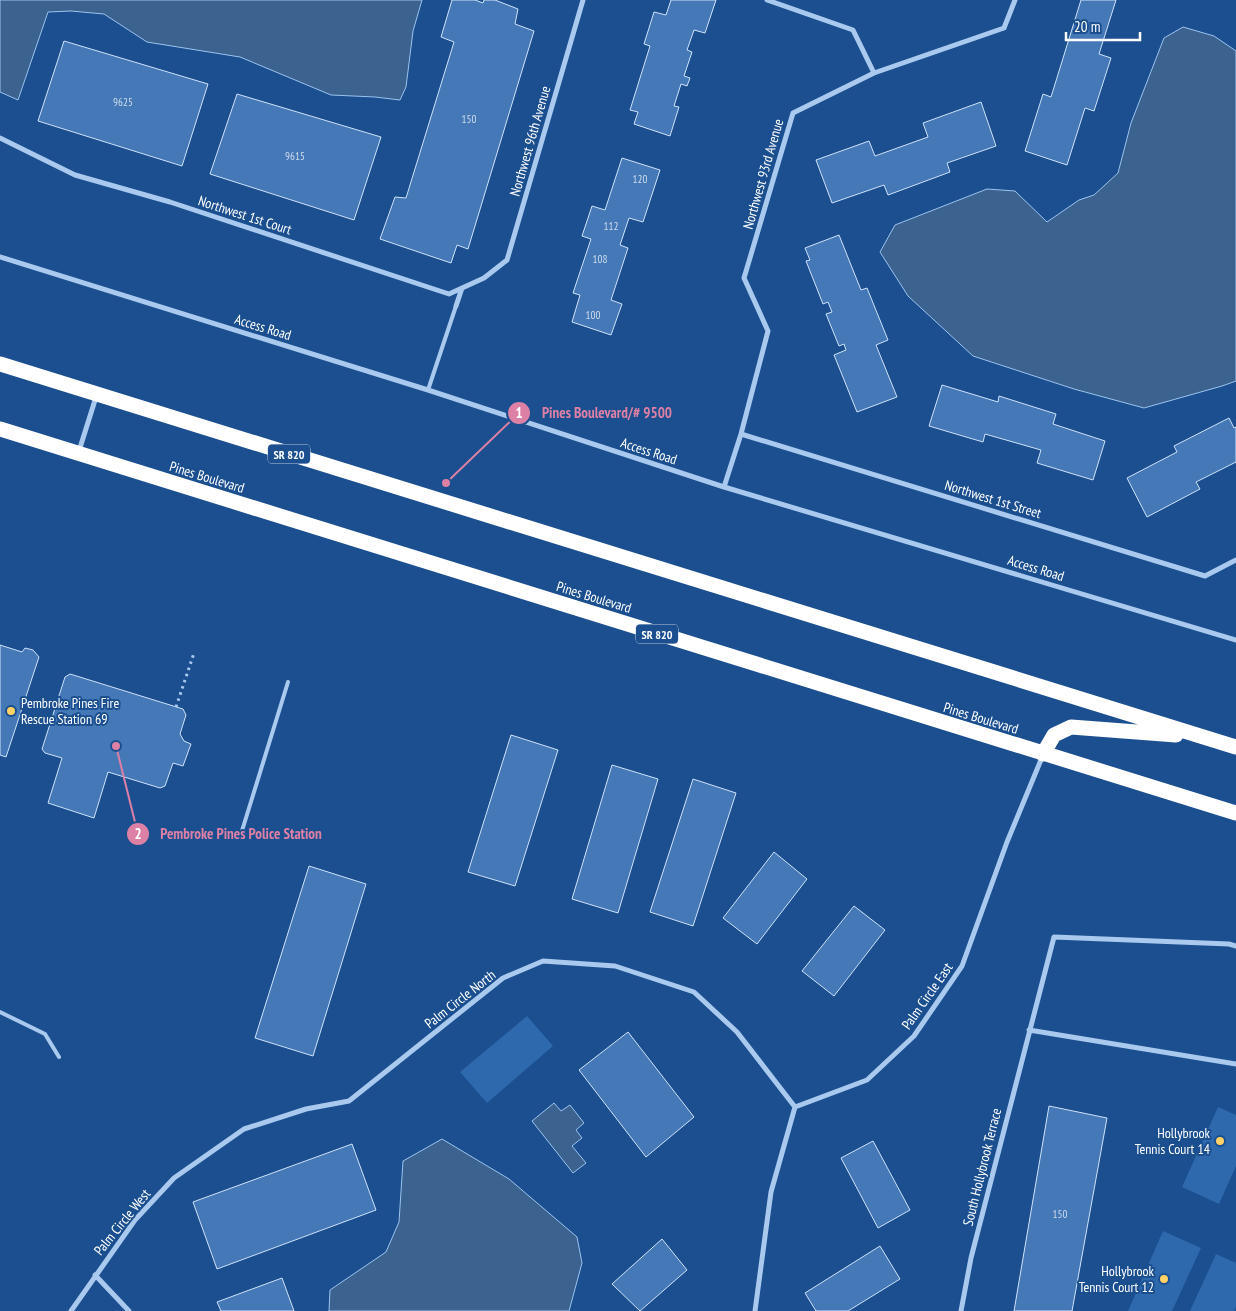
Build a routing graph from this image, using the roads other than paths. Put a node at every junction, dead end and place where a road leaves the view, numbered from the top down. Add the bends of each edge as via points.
1 (583, 0) edge
2 (767, 0) edge
3 (1016, 0) edge
4 (874, 73) junction
5 (0, 138) edge
6 (0, 257) edge
7 (484, 278) joint
8 (462, 288) junction
9 (456, 306) joint
10 (0, 364) edge
11 (428, 390) junction
12 (97, 394) junction
13 (0, 429) edge
14 (741, 434) junction
15 (78, 454) junction
16 (724, 488) junction
17 (1236, 560) edge
18 (1236, 640) edge
19 (288, 682) dead end
20 (1205, 737) junction
21 (1236, 746) edge
22 (1043, 754) junction
23 (1236, 813) edge
24 (241, 834) dead end
25 (1236, 946) edge
26 (0, 1012) edge
27 (1029, 1030) junction
28 (58, 1057) dead end
29 (1236, 1064) edge
30 (795, 1107) junction
31 (202, 1156) joint
32 (95, 1275) junction
33 (71, 1311) edge
34 (129, 1311) edge
35 (755, 1311) edge
36 (961, 1311) edge

1 - 7 street, Northwest 96th Avenue via 507,260
2 - 4 street via 853,30
3 - 4 street, Northwest 93rd Avenue via 1004,28
4 - 14 street, Northwest 93rd Avenue via 793,113 744,278 768,331
5 - 8 street, Northwest 1st Court via 75,175 170,202 450,294
6 - 11 street, Access Road
7 - 8 street, Northwest 1st Court
8 - 9 street
9 - 11 lane
10 - 12 highway, SR 820
11 - 16 street, Access Road
12 - 15 street
12 - 20 highway, SR 820
13 - 15 highway, Pines Boulevard / SR 820
14 - 16 street, Northwest 93rd Avenue
14 - 17 street, Northwest 1st Street via 1205,576
15 - 22 highway, Pines Boulevard / SR 820
16 - 18 street, Access Road
19 - 24 lane
20 - 21 highway, SR 820
20 - 22 highway via 1071,727 1054,736
22 - 23 highway, Pines Boulevard / SR 820
22 - 30 street, Palm Circle East via 962,966 914,1036 867,1080
25 - 27 street, South Hollybrook Terrace via 1054,937
26 - 28 lane via 45,1034
27 - 29 street
27 - 36 street, South Hollybrook Terrace via 971,1258
30 - 31 street, Palm Circle North via 737,1032 694,992 615,966 543,961 503,978 350,1101 306,1110 244,1129
30 - 35 street via 772,1192
31 - 32 street, Palm Circle West via 174,1178 134,1220
32 - 33 street, Palm Circle West
32 - 34 street

